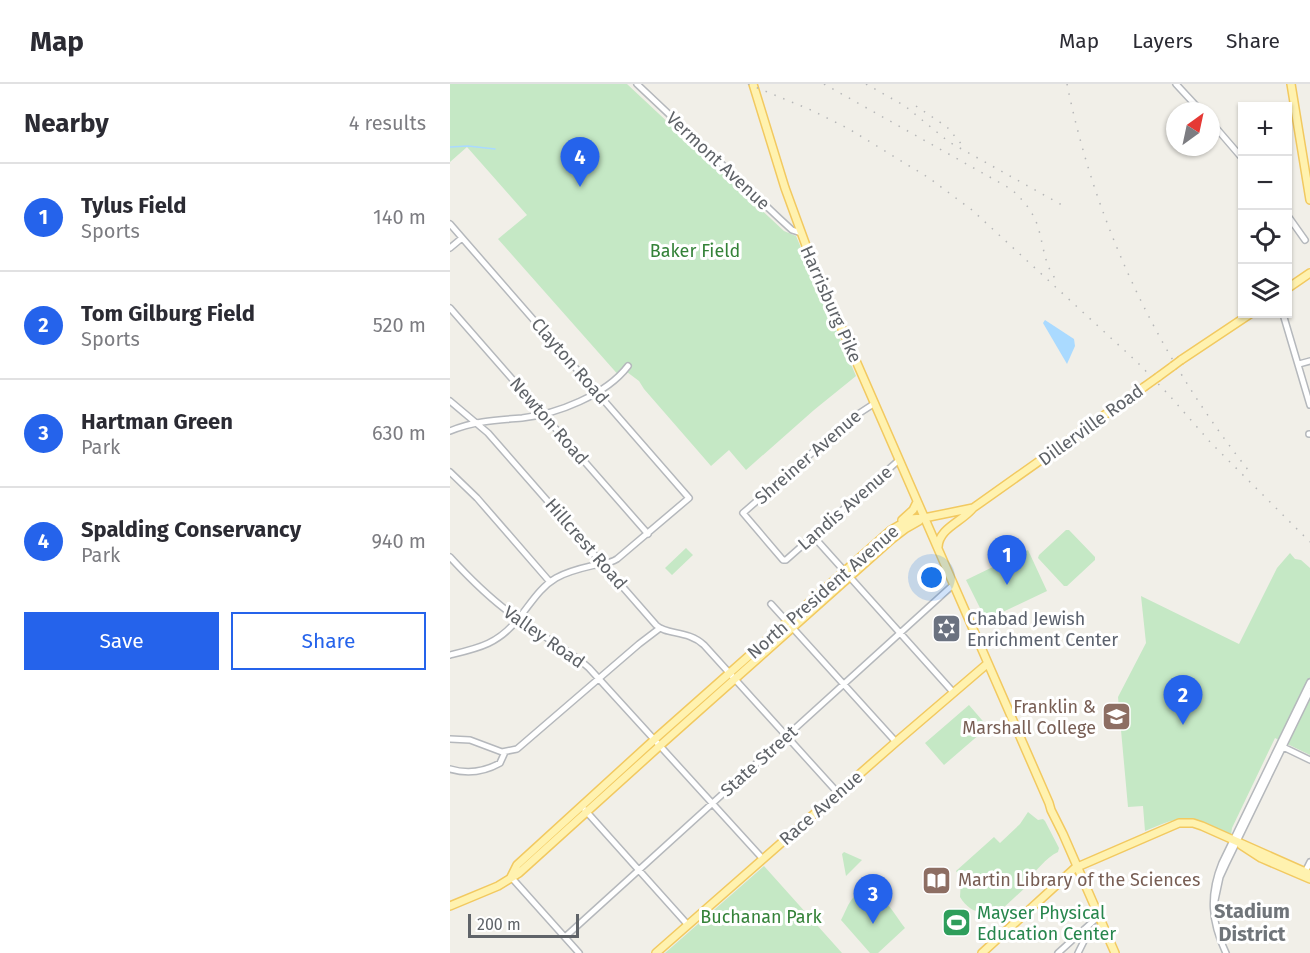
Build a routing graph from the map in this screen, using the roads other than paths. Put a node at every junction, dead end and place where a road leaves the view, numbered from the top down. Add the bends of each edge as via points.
1 (637, 84) edge
2 (753, 84) edge
3 (1176, 84) edge
4 (1291, 84) edge
5 (1193, 102) edge
6 (1220, 132) edge
7 (1240, 156) edge
8 (1309, 188) edge
9 (1310, 200) edge
10 (1292, 223) edge
11 (450, 224) edge
12 (801, 233) junction
13 (462, 238) junction
14 (1305, 240) dead end
15 (450, 248) edge
16 (1310, 273) edge
17 (1292, 285) edge
18 (450, 308) edge
19 (1244, 318) edge
20 (1285, 318) edge
21 (1310, 361) edge
22 (1299, 364) junction
23 (628, 366) dead end
24 (597, 392) junction
25 (450, 401) edge
26 (875, 403) junction
27 (1310, 405) edge
28 (543, 414) junction
29 (477, 422) junction
30 (450, 431) edge
31 (899, 460) junction
32 (450, 472) edge
33 (917, 502) junction
34 (973, 508) junction
35 (743, 513) joint
36 (924, 518) junction
37 (891, 530) junction
38 (648, 534) junction
39 (813, 537) junction
40 (938, 550) junction
41 (450, 558) edge
42 (603, 564) junction
43 (847, 574) junction
44 (550, 582) junction
45 (953, 585) junction
46 (771, 604) dead end
47 (518, 620) junction
48 (790, 624) junction
49 (660, 628) junction
50 (900, 633) junction
51 (450, 655) edge
52 (987, 664) junction
53 (732, 676) junction
54 (599, 678) junction
55 (1310, 682) edge
56 (844, 684) junction
57 (1310, 691) edge
58 (953, 692) junction
59 (787, 736) junction
60 (450, 739) edge
61 (658, 742) junction
62 (896, 742) junction
63 (1281, 746) junction
64 (505, 752) junction
65 (1310, 760) edge
66 (450, 769) edge
67 (838, 793) junction
68 (713, 803) junction
69 (584, 809) junction
70 (1234, 841) junction
71 (763, 859) junction
72 (1310, 862) edge
73 (1077, 866) junction
74 (639, 870) junction
75 (1307, 875) edge
76 (511, 877) junction
77 (450, 906) edge
78 (1099, 916) junction
79 (688, 925) junction
80 (1103, 925) junction
81 (565, 937) junction
82 (986, 952) edge
83 (579, 953) edge
84 (656, 953) edge
85 (1058, 953) edge
86 (1078, 953) edge
87 (1115, 953) edge
88 (1226, 953) edge

1 - 12 street, Vermont Avenue via 774,214
2 - 12 main road, Harrisburg Pike
3 - 5 street
4 - 8 main road
6 - 7 street
8 - 9 main road
10 - 14 street
11 - 13 street, Clayton Road
12 - 26 main road, Harrisburg Pike
13 - 15 street
13 - 24 street, Clayton Road
16 - 17 main road
18 - 28 street, Newton Road
19 - 34 main road, Dillerville Road, bridge
20 - 22 street
21 - 22 street
22 - 27 street
23 - 24 street
24 - 28 street
24 - 38 street, Clayton Road via 689,498
25 - 29 street, Hillcrest Road
26 - 31 main road, Harrisburg Pike
26 - 35 street, Shreiner Avenue via 852,418
28 - 29 street
28 - 38 street, Newton Road
29 - 30 street
29 - 42 street, Hillcrest Road
31 - 33 main road, Harrisburg Pike
31 - 39 street, Landis Avenue
32 - 44 street
33 - 36 main road, Harrisburg Pike
33 - 37 main road via 912,512
34 - 36 main road, Dillerville Road
34 - 40 main road via 942,534
35 - 39 street, Landis Avenue via 784,560
36 - 37 main road, North President Avenue via 910,519
36 - 40 main road, Harrisburg Pike
36 - 43 main road, North President Avenue
37 - 43 main road, North President Avenue
38 - 42 street via 622,557
39 - 43 street
40 - 45 main road, Harrisburg Pike
41 - 47 street, Valley Road via 488,597
42 - 44 street via 573,571
42 - 49 street, Hillcrest Road
43 - 48 main road, North President Avenue
43 - 50 street
44 - 47 street
45 - 50 street, State Street
45 - 52 main road, Harrisburg Pike
46 - 48 street
47 - 51 street via 495,642
47 - 54 street, Valley Road via 567,650
48 - 53 main road, North President Avenue
48 - 56 street
49 - 53 street via 697,639
49 - 54 street
50 - 56 street, State Street
50 - 58 street
52 - 58 main road, Race Avenue
52 - 73 main road, Harrisburg Pike
53 - 59 street
53 - 61 main road, North President Avenue
54 - 61 street, Valley Road
54 - 64 street via 526,743
55 - 63 street
56 - 59 street, State Street
56 - 62 street
57 - 63 street
58 - 62 main road, Race Avenue
59 - 67 street
59 - 68 street, State Street
60 - 64 street via 471,740
61 - 68 street, Valley Road
61 - 69 main road, North President Avenue
62 - 67 main road, Race Avenue
63 - 65 street
63 - 70 street
64 - 66 street via 501,762 490,768 468,772
67 - 71 main road, Race Avenue
68 - 71 street, Valley Road
68 - 74 street, State Street
69 - 74 street
69 - 76 main road, North President Avenue
70 - 73 main road via 1193,823 1179,823
70 - 75 main road
70 - 88 street via 1214,905 1218,936
71 - 79 main road, Race Avenue
72 - 75 street
73 - 78 main road, Harrisburg Pike
73 - 82 main road
74 - 79 street
74 - 81 street, State Street
76 - 77 main road, North President Avenue
76 - 81 street
78 - 80 main road, Harrisburg Pike
78 - 85 street
79 - 84 main road, Race Avenue
80 - 86 street via 1088,933
80 - 87 main road, Harrisburg Pike
81 - 83 street

